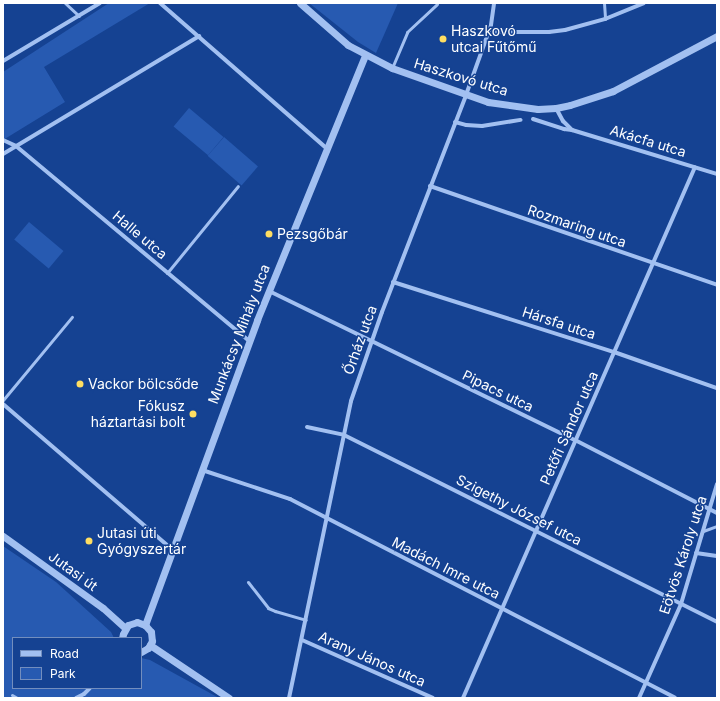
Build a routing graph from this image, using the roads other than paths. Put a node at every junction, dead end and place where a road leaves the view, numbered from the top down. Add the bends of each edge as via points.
1 (65, 3) edge
2 (100, 3) edge
3 (160, 3) edge
4 (300, 3) edge
5 (494, 3) edge
6 (604, 3) edge
7 (644, 3) edge
8 (437, 4) edge
9 (79, 16) junction
10 (605, 19) junction
11 (488, 32) junction
12 (199, 36) junction
13 (717, 36) edge
14 (365, 55) junction
15 (3, 61) edge
16 (392, 68) junction
17 (466, 95) junction
18 (556, 108) junction
19 (533, 119) dead end
20 (521, 120) dead end
21 (455, 122) junction
22 (572, 130) junction
23 (3, 140) edge
24 (16, 146) junction
25 (326, 148) junction
26 (3, 154) edge
27 (695, 167) junction
28 (717, 174) edge
29 (238, 186) dead end
30 (430, 186) junction
31 (653, 264) junction
32 (167, 273) junction
33 (393, 282) junction
34 (717, 285) edge
35 (269, 291) junction
36 (72, 317) dead end
37 (249, 341) junction
38 (372, 341) junction
39 (614, 352) junction
40 (717, 388) edge
41 (3, 400) edge
42 (3, 404) edge
43 (307, 427) dead end
44 (344, 435) junction
45 (575, 440) junction
46 (202, 470) junction
47 (717, 484) edge
48 (710, 509) junction
49 (717, 513) edge
50 (326, 518) junction
51 (717, 526) edge
52 (536, 531) junction
53 (703, 531) junction
54 (3, 536) edge
55 (173, 550) junction
56 (696, 553) junction
57 (717, 556) edge
58 (248, 582) dead end
59 (681, 604) junction
60 (502, 609) junction
61 (306, 620) junction
62 (717, 622) edge
63 (145, 625) junction
64 (125, 628) junction
65 (122, 637) edge
66 (302, 640) junction
67 (150, 645) junction
68 (142, 651) edge
69 (646, 684) junction
70 (12, 695) dead end
71 (85, 696) edge
72 (17, 698) edge
73 (76, 698) edge
74 (229, 698) edge
75 (289, 698) edge
76 (433, 698) edge
77 (463, 698) edge
78 (639, 698) edge
79 (675, 698) edge

1 - 9 lane
2 - 9 street
3 - 12 street
4 - 14 street, Haszkovó utca via 348,44
5 - 11 street, Őrház utca
6 - 10 lane
7 - 10 street
8 - 16 lane via 407,32
9 - 15 street
10 - 11 street via 557,32
11 - 17 street, Őrház utca
12 - 24 street
12 - 25 street
13 - 18 street, Haszkovó utca via 626,85
14 - 16 street, Haszkovó utca
14 - 25 street, Munkácsy Mihály utca
16 - 17 street, Haszkovó utca
17 - 18 street, Haszkovó utca via 500,105
17 - 21 street, Őrház utca
18 - 22 street
19 - 22 street, Akácfa utca
20 - 21 street via 482,126
21 - 30 street, Őrház utca
22 - 27 street, Akácfa utca
23 - 24 street, Halle utca
24 - 26 street
24 - 32 street, Halle utca
25 - 35 street, Munkácsy Mihály utca
27 - 28 street, Akácfa utca
27 - 31 street, Petőfi Sándor utca
29 - 32 lane
30 - 31 street, Rozmaring utca
30 - 33 street, Őrház utca
31 - 34 street, Rozmaring utca
31 - 39 street, Petőfi Sándor utca
32 - 37 street, Halle utca
33 - 38 street, Őrház utca
33 - 39 street, Hársfa utca
35 - 37 street, Munkácsy Mihály utca
35 - 38 street, Pipacs utca
36 - 41 lane
37 - 46 street, Munkácsy Mihály utca
38 - 44 street, Őrház utca via 351,400
38 - 45 street, Pipacs utca
39 - 40 street, Hársfa utca
39 - 45 street, Petőfi Sándor utca
42 - 55 street
43 - 44 street, Szigethy József utca
44 - 50 street, Őrház utca
44 - 52 street, Szigethy József utca
45 - 48 street, Pipacs utca
45 - 52 street, Petőfi Sándor utca
46 - 50 street, Madách Imre utca via 290,499
46 - 55 street, Munkácsy Mihály utca
47 - 48 street, Eötvös Károly utca
48 - 49 street, Pipacs utca
48 - 53 street, Eötvös Károly utca
50 - 60 street, Madách Imre utca
50 - 61 street, Őrház utca
51 - 53 lane
52 - 59 street, Szigethy József utca
52 - 60 street, Petőfi Sándor utca
53 - 56 street, Eötvös Károly utca
54 - 64 street, Jutasi út via 102,608
55 - 63 street, Munkácsy Mihály utca
56 - 57 street
56 - 59 street, Eötvös Károly utca
58 - 61 lane via 268,608
59 - 62 street, Szigethy József utca
59 - 69 street, Eötvös Károly utca
60 - 69 street, Madách Imre utca
60 - 77 street, Petőfi Sándor utca
61 - 66 street, Őrház utca
63 - 64 street via 132,623
63 - 67 street via 152,636
64 - 65 street
66 - 75 street, Őrház utca
66 - 76 street, Arany János utca
67 - 68 street
67 - 74 street
69 - 78 street, Eötvös Károly utca
69 - 79 street, Madách Imre utca
70 - 72 lane
71 - 73 street

